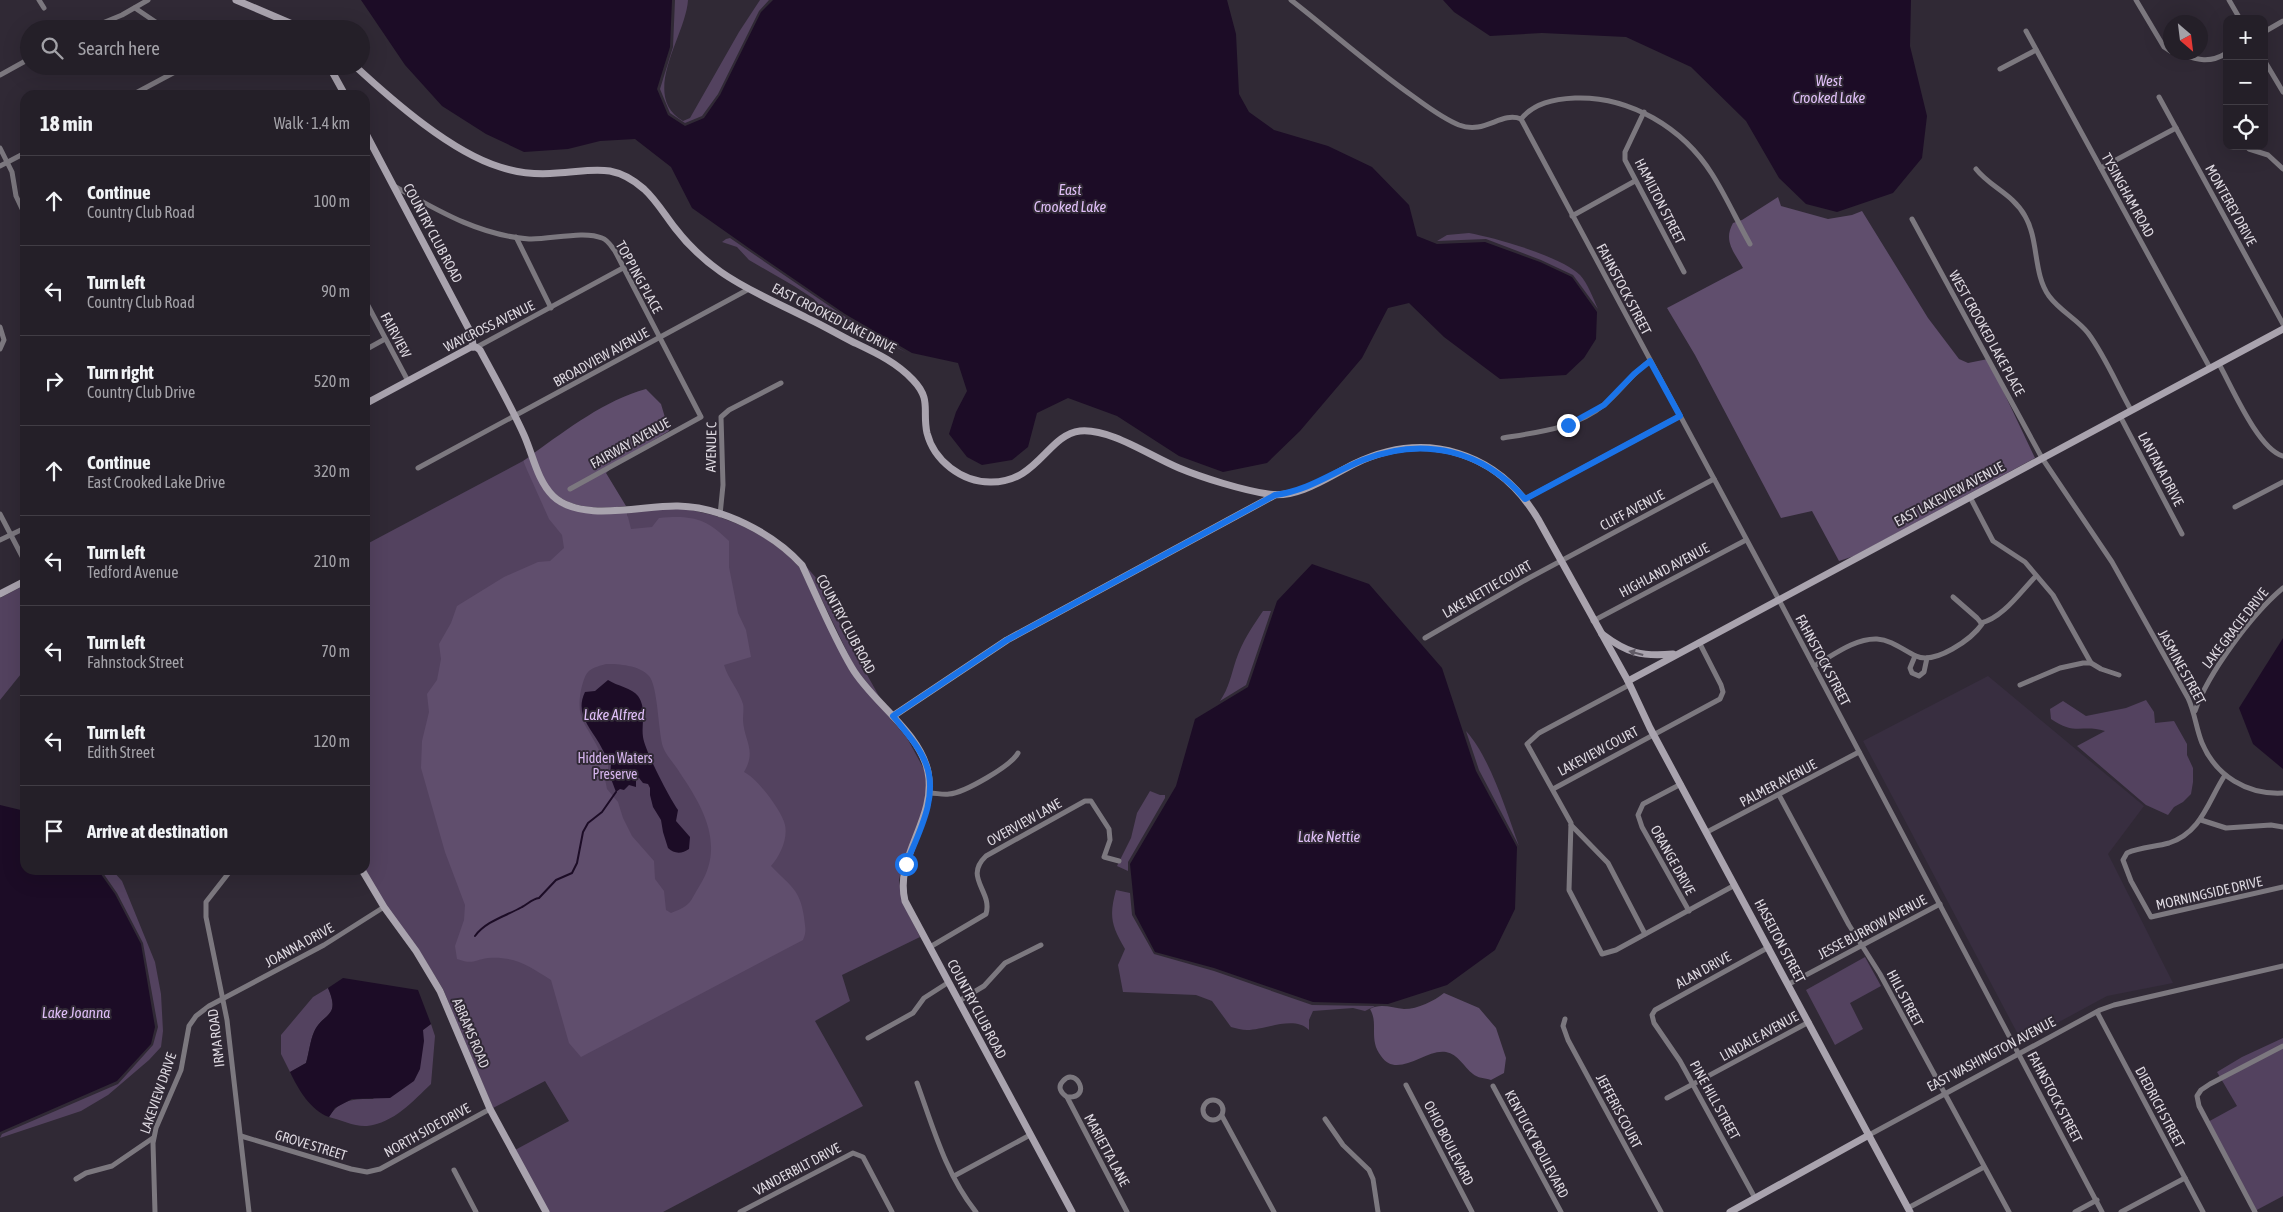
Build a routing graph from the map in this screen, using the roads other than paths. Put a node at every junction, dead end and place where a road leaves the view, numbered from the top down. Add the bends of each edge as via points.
1 (39, 0) edge
2 (148, 0) edge
3 (236, 0) edge
4 (1291, 0) edge
5 (2136, 0) edge
6 (2229, 0) edge
7 (44, 8) dead end
8 (135, 8) junction
9 (2238, 15) edge
10 (108, 20) edge
11 (153, 20) edge
12 (283, 20) edge
13 (2283, 21) edge
14 (2268, 30) edge
15 (2026, 31) dead end
16 (2163, 45) edge
17 (2036, 50) junction
18 (2223, 55) edge
19 (2203, 60) edge
20 (20, 65) edge
21 (2268, 67) edge
22 (2000, 69) dead end
23 (0, 75) edge
24 (169, 75) edge
25 (334, 75) edge
26 (366, 75) edge
27 (141, 90) edge
28 (342, 90) edge
29 (2283, 92) edge
30 (2159, 97) dead end
31 (1644, 112) junction
32 (1521, 119) junction
33 (2176, 128) junction
34 (370, 141) edge
35 (0, 148) edge
36 (2249, 150) dead end
37 (20, 156) edge
38 (8, 162) junction
39 (0, 166) edge
40 (2101, 168) junction
41 (1976, 169) dead end
42 (2283, 169) edge
43 (1635, 181) junction
44 (394, 185) junction
45 (20, 204) edge
46 (1572, 216) junction
47 (1912, 219) dead end
48 (516, 237) junction
49 (1750, 244) dead end
50 (623, 268) junction
51 (1684, 272) dead end
52 (749, 289) junction
53 (551, 308) junction
54 (370, 309) edge
55 (2283, 324) edge
56 (0, 327) edge
57 (2283, 330) edge
58 (659, 338) junction
59 (386, 339) junction
60 (370, 347) edge
61 (475, 347) junction
62 (0, 349) edge
63 (1650, 361) junction
64 (2218, 364) junction
65 (2210, 368) junction
66 (408, 381) junction
67 (781, 383) dead end
68 (370, 401) edge
69 (2131, 410) junction
70 (515, 416) junction
71 (1680, 416) junction
72 (2120, 416) junction
73 (701, 417) joint
74 (1503, 438) dead end
75 (2283, 456) edge
76 (2042, 458) junction
77 (418, 468) dead end
78 (1714, 479) junction
79 (2283, 482) edge
80 (570, 489) dead end
81 (1275, 495) junction
82 (1970, 497) junction
83 (1525, 499) junction
84 (2236, 507) dead end
85 (0, 514) edge
86 (720, 515) junction
87 (20, 530) edge
88 (2182, 534) dead end
89 (11, 535) junction
90 (0, 540) edge
91 (1746, 540) junction
92 (20, 552) edge
93 (1561, 561) junction
94 (2036, 576) junction
95 (20, 584) edge
96 (2283, 588) edge
97 (0, 594) edge
98 (1952, 597) dead end
99 (1778, 600) junction
100 (1593, 621) junction
101 (1981, 622) junction
102 (1600, 632) junction
103 (1424, 638) dead end
104 (1699, 642) junction
105 (1679, 653) junction
106 (1915, 656) junction
107 (1927, 658) junction
108 (2092, 663) junction
109 (1814, 666) junction
110 (2119, 675) dead end
111 (1629, 683) junction
112 (2020, 685) dead end
113 (2195, 712) junction
114 (893, 716) junction
115 (1654, 734) junction
116 (1859, 752) junction
117 (1018, 753) dead end
118 (2225, 775) junction
119 (1681, 784) junction
120 (1553, 789) junction
121 (930, 793) junction
122 (2283, 793) edge
123 (1779, 795) junction
124 (2201, 820) junction
125 (1571, 825) junction
126 (2283, 827) edge
127 (1707, 832) junction
128 (1119, 861) dead end
129 (227, 875) edge
130 (365, 875) edge
131 (1735, 885) junction
132 (2283, 887) edge
133 (1940, 904) junction
134 (384, 908) junction
135 (1688, 911) junction
136 (1645, 934) junction
137 (1040, 945) dead end
138 (1862, 946) junction
139 (930, 947) junction
140 (1769, 947) junction
141 (2283, 966) edge
142 (950, 982) junction
143 (1789, 984) junction
144 (223, 1000) junction
145 (959, 1001) junction
146 (2097, 1012) junction
147 (1652, 1015) joint
148 (1565, 1019) dead end
149 (1809, 1022) junction
150 (868, 1038) dead end
151 (2283, 1046) edge
152 (2019, 1054) junction
153 (917, 1083) dead end
154 (1406, 1085) dead end
155 (1694, 1085) junction
156 (1493, 1086) dead end
157 (1944, 1094) junction
158 (1067, 1097) junction
159 (1667, 1098) dead end
160 (490, 1109) junction
161 (1222, 1116) junction
162 (1324, 1119) dead end
163 (1030, 1134) junction
164 (1869, 1135) junction
165 (241, 1136) junction
166 (154, 1138) junction
167 (1984, 1167) junction
168 (454, 1170) dead end
169 (375, 1171) joint
170 (954, 1176) junction
171 (2184, 1178) junction
172 (76, 1179) dead end
173 (1755, 1198) junction
174 (2097, 1200) junction
175 (891, 1210) edge
176 (1909, 1210) edge
177 (155, 1212) edge
178 (249, 1212) edge
179 (476, 1212) edge
180 (546, 1212) edge
181 (740, 1212) edge
182 (883, 1212) edge
183 (976, 1212) edge
184 (1072, 1212) edge
185 (1127, 1212) edge
186 (1274, 1212) edge
187 (1378, 1212) edge
188 (1472, 1212) edge
189 (1561, 1212) edge
190 (1661, 1212) edge
191 (1730, 1212) edge
192 (2009, 1212) edge
193 (2075, 1212) edge
194 (2102, 1212) edge
195 (2121, 1212) edge
196 (2203, 1212) edge
197 (2255, 1212) edge

1 - 7 street
2 - 8 street
3 - 12 street
4 - 32 street via 1384,76 1449,120 1474,128 1508,117
5 - 16 street
6 - 9 street
8 - 10 street
8 - 11 street
13 - 14 street
15 - 17 street, TYSINGHAM ROAD
17 - 22 street
17 - 40 street, TYSINGHAM ROAD
18 - 19 street
20 - 23 street
21 - 29 street
24 - 27 street
25 - 28 street
26 - 52 street, EAST CROOKED LAKE DRIVE via 412,114 484,161 537,174 605,169 625,176 650,196 676,230 706,260
30 - 33 street, MONTEREY DRIVE
31 - 32 street via 1611,101 1572,99 1532,108
31 - 43 street, HAMILTON STREET via 1625,156 1626,166
31 - 49 street via 1672,130 1699,156 1719,185
32 - 46 street, FAHNSTOCK STREET
33 - 40 street
33 - 55 street, MONTEREY DRIVE
34 - 44 street, COUNTRY CLUB ROAD
35 - 38 street
36 - 42 street via 2268,155
37 - 38 street
38 - 39 street
38 - 45 street
40 - 65 street, TYSINGHAM ROAD
41 - 69 street via 2008,195 2025,215 2046,292 2088,334
43 - 46 street
43 - 51 street, HAMILTON STREET
44 - 48 street, TOPPING PLACE via 462,223
44 - 61 street, COUNTRY CLUB ROAD via 472,335
46 - 63 street, FAHNSTOCK STREET
47 - 76 street, WEST CROOKED LAKE PLACE
48 - 50 street, TOPPING PLACE via 602,238 611,245
48 - 53 street
50 - 53 street, WAYCROSS AVENUE
50 - 58 street, TOPPING PLACE
52 - 58 street, BROADVIEW AVENUE
52 - 81 street, EAST CROOKED LAKE DRIVE via 886,358 903,370 925,397 927,433 937,454 946,465 965,476 990,482 1017,477 1038,463 1063,437 1096,431 1110,434 1182,470
53 - 61 street, WAYCROSS AVENUE
54 - 59 street, FAIRVIEW
56 - 62 street via 4,340
57 - 64 street, EAST LAKEVIEW AVENUE
58 - 70 street, BROADVIEW AVENUE
58 - 73 street, TOPPING PLACE
59 - 60 street
59 - 66 street, FAIRVIEW
61 - 66 street, WAYCROSS AVENUE
61 - 70 street, COUNTRY CLUB ROAD
63 - 71 street, FAHNSTOCK STREET
63 - 74 street via 1604,405 1568,425
64 - 65 street, EAST LAKEVIEW AVENUE
64 - 75 street via 2262,441
65 - 69 street, EAST LAKEVIEW AVENUE
66 - 68 street, WAYCROSS AVENUE
67 - 86 street, AVENUE C via 721,417 723,492
69 - 72 street, EAST LAKEVIEW AVENUE
70 - 77 street, BROADVIEW AVENUE
70 - 86 street, COUNTRY CLUB ROAD via 543,483 554,497 567,505 597,510 679,506
71 - 78 street, FAHNSTOCK STREET
71 - 83 street
72 - 76 street, EAST LAKEVIEW AVENUE
72 - 88 street, LANTANA DRIVE
73 - 80 street, FAIRWAY AVENUE
76 - 82 street, EAST LAKEVIEW AVENUE
76 - 113 street, JASMINE STREET via 2112,562
78 - 91 street, FAHNSTOCK STREET
78 - 93 street, CLIFF AVENUE
79 - 84 street
81 - 83 street, EAST CROOKED LAKE DRIVE via 1306,488 1384,453 1422,448 1456,453 1485,464 1510,482
81 - 114 street via 1007,640
82 - 94 street via 1992,541 2025,562
82 - 99 street, EAST LAKEVIEW AVENUE
83 - 93 street, EAST CROOKED LAKE DRIVE
85 - 89 street
86 - 114 street, COUNTRY CLUB ROAD via 774,541 802,565 852,669
87 - 89 street
89 - 90 street
89 - 92 street
91 - 99 street, FAHNSTOCK STREET
91 - 100 street, HIGHLAND AVENUE
93 - 100 street, EAST CROOKED LAKE DRIVE
93 - 103 street, LAKE NETTIE COURT
94 - 101 street via 2001,612 1991,620
94 - 108 street via 2053,595
95 - 97 street
96 - 113 street, LAKE GRACIE DRIVE via 2253,619 2209,680
98 - 101 street
99 - 104 street, EAST LAKEVIEW AVENUE
99 - 109 street, FAHNSTOCK STREET
100 - 102 street, EAST CROOKED LAKE DRIVE
101 - 107 street via 1981,626 1950,652
105 -> 102 street, EAST CROOKED LAKE DRIVE via 1638,654
102 - 111 street, EAST CROOKED LAKE DRIVE
104 - 105 street, EAST LAKEVIEW AVENUE
104 - 115 street, LAKEVIEW COURT via 1721,685 1722,696
105 - 111 street, EAST LAKEVIEW AVENUE
106 - 107 street
106 - 107 street via 1910,668 1916,676 1924,672
106 - 109 street via 1889,641 1870,639
108 - 110 street
108 - 112 street via 2060,668
109 - 116 street, FAHNSTOCK STREET
111 - 115 street, HASELTON STREET
111 - 120 street, EAST LAKEVIEW AVENUE via 1539,733 1527,744
113 - 118 street, JASMINE STREET via 2207,753
114 - 121 street, COUNTRY CLUB ROAD via 926,764
115 - 119 street, HASELTON STREET
115 - 120 street, LAKEVIEW COURT
116 - 123 street, PALMER AVENUE
116 - 133 street, FAHNSTOCK STREET
117 - 121 street via 1006,766 959,792
118 - 122 street via 2250,789
118 - 124 street
119 - 127 street, HASELTON STREET
119 - 135 street, ORANGE DRIVE via 1643,804 1638,815
120 - 125 street
121 - 139 street, COUNTRY CLUB ROAD via 906,864 902,888 905,901
123 - 127 street, PALMER AVENUE
123 - 138 street, HILL STREET
124 - 126 street via 2226,828
124 - 132 street, MORNINGSIDE DRIVE via 2190,832 2175,840 2130,851 2124,856 2126,872 2151,917
125 - 136 street via 1608,863
125 - 136 street via 1569,890 1601,952 1616,950
127 - 131 street, HASELTON STREET
128 - 139 street, OVERVIEW LANE via 1104,857 1110,840 1109,829 1091,801 1085,801 986,856 977,873 987,900 986,914
129 - 144 street, IRMA ROAD via 205,907
130 - 134 street, ABRAMS ROAD
131 - 135 street
131 - 140 street, HASELTON STREET
133 - 138 street, JESSE BURROW AVENUE
133 - 152 street, FAHNSTOCK STREET
134 - 144 street, JOANNA DRIVE
134 - 160 street, ABRAMS ROAD via 440,990
135 - 136 street
137 - 145 street via 1005,963 984,986
138 - 143 street, JESSE BURROW AVENUE
138 - 157 street, HILL STREET
139 - 142 street, COUNTRY CLUB ROAD
140 - 143 street, HASELTON STREET
140 - 147 street, ALAN DRIVE via 1655,1010
141 - 146 street, EAST WASHINGTON AVENUE via 2114,1005
142 - 145 street, COUNTRY CLUB ROAD
142 - 150 street via 924,998 913,1014
143 - 149 street, HASELTON STREET
144 - 165 street, IRMA ROAD
144 - 166 street, LAKEVIEW DRIVE via 201,1011 189,1026 180,1070
145 - 163 street, COUNTRY CLUB ROAD
146 - 152 street, EAST WASHINGTON AVENUE
146 - 171 street, DIEDRICH STREET
147 - 155 street, PINE HILL STREET
148 - 190 street, JEFFERIS COURT via 1568,1040
149 - 155 street, LINDALE AVENUE
149 - 164 street, HASELTON STREET
151 - 197 street via 2210,1084 2196,1096
152 - 157 street, EAST WASHINGTON AVENUE
152 - 174 street, FAHNSTOCK STREET
153 - 170 street via 939,1146
154 - 188 street, OHIO BOULEVARD
155 - 159 street, LINDALE AVENUE
155 - 173 street, PINE HILL STREET
156 - 189 street, KENTUCKY BOULEVARD
157 - 164 street, EAST WASHINGTON AVENUE
157 - 167 street, HILL STREET
158 - 158 street via 1062,1094 1061,1082 1065,1078 1077,1079 1081,1089 1078,1095
158 - 185 street, MARIETTA LANE
160 - 169 street, NORTH SIDE DRIVE
160 - 180 street, ABRAMS ROAD
161 - 161 street via 1224,1110 1219,1101 1204,1104 1204,1115 1208,1119 1213,1121
161 - 186 street
162 - 187 street via 1343,1145 1369,1170
163 - 170 street
163 - 184 street, COUNTRY CLUB ROAD
164 - 173 street, EAST WASHINGTON AVENUE
164 - 176 street, HASELTON STREET
165 - 169 street, GROVE STREET via 351,1170
165 - 178 street, IRMA ROAD
166 - 172 street via 112,1166
166 - 177 street, LAKEVIEW DRIVE
167 - 176 street
167 - 192 street, HILL STREET
168 - 179 street
170 - 183 street
171 - 195 street
171 - 196 street, DIEDRICH STREET
173 - 191 street, EAST WASHINGTON AVENUE
174 - 193 street
174 - 194 street, FAHNSTOCK STREET
175 - 181 street, VANDERBILT DRIVE via 863,1157 852,1153
175 - 182 street

